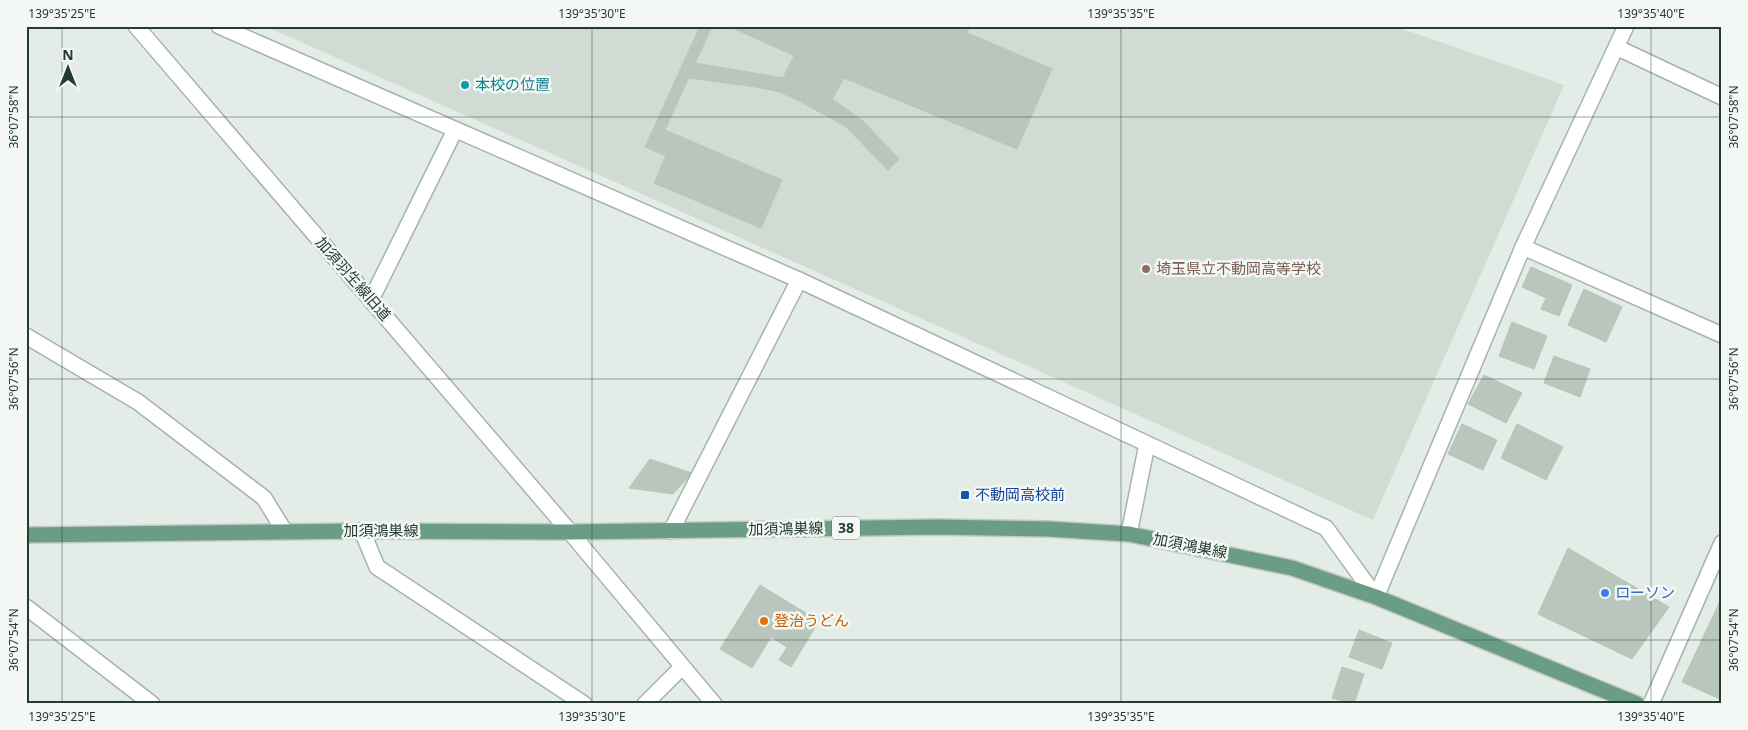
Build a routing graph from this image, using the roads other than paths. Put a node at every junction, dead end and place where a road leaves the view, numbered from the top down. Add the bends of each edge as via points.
1 (136, 26) edge
2 (219, 26) edge
3 (1626, 26) edge
4 (1618, 48) junction
5 (1722, 96) edge
6 (455, 130) junction
7 (1523, 247) junction
8 (799, 280) junction
9 (371, 300) junction
10 (1722, 335) edge
11 (26, 336) edge
12 (1148, 444) junction
13 (362, 531) junction
14 (671, 531) junction
15 (285, 532) junction
16 (570, 532) junction
17 (1129, 534) junction
18 (26, 535) edge
19 (1722, 543) edge
20 (1376, 596) junction
21 (26, 607) edge
22 (682, 667) junction
23 (152, 704) edge
24 (584, 704) edge
25 (645, 704) edge
26 (714, 704) edge
27 (1636, 704) edge
28 (1651, 704) edge

1 - 9 street, 加須羽生線旧道
2 - 6 street
3 - 4 street
4 - 5 street
4 - 7 street
6 - 8 street
6 - 9 street
7 - 10 street
7 - 20 street
8 - 12 street
8 - 14 street
9 - 16 street, 加須羽生線旧道
11 - 15 street via 154,414 264,498
12 - 17 street
12 - 20 street via 1326,528
13 - 15 main road, 加須鴻巣線 / 38
13 - 16 main road, 加須鴻巣線 / 38
13 - 24 street via 377,567
14 - 16 main road, 加須鴻巣線 / 38
14 - 17 main road, 加須鴻巣線 / 38 via 937,527
15 - 18 main road, 加須鴻巣線 / 38
16 - 22 street, 加須羽生線旧道
17 - 20 main road, 加須鴻巣線 / 38 via 1292,568
19 - 28 street
20 - 27 main road, 加須鴻巣線 / 38
21 - 23 street
22 - 25 street
22 - 26 street, 加須羽生線旧道

